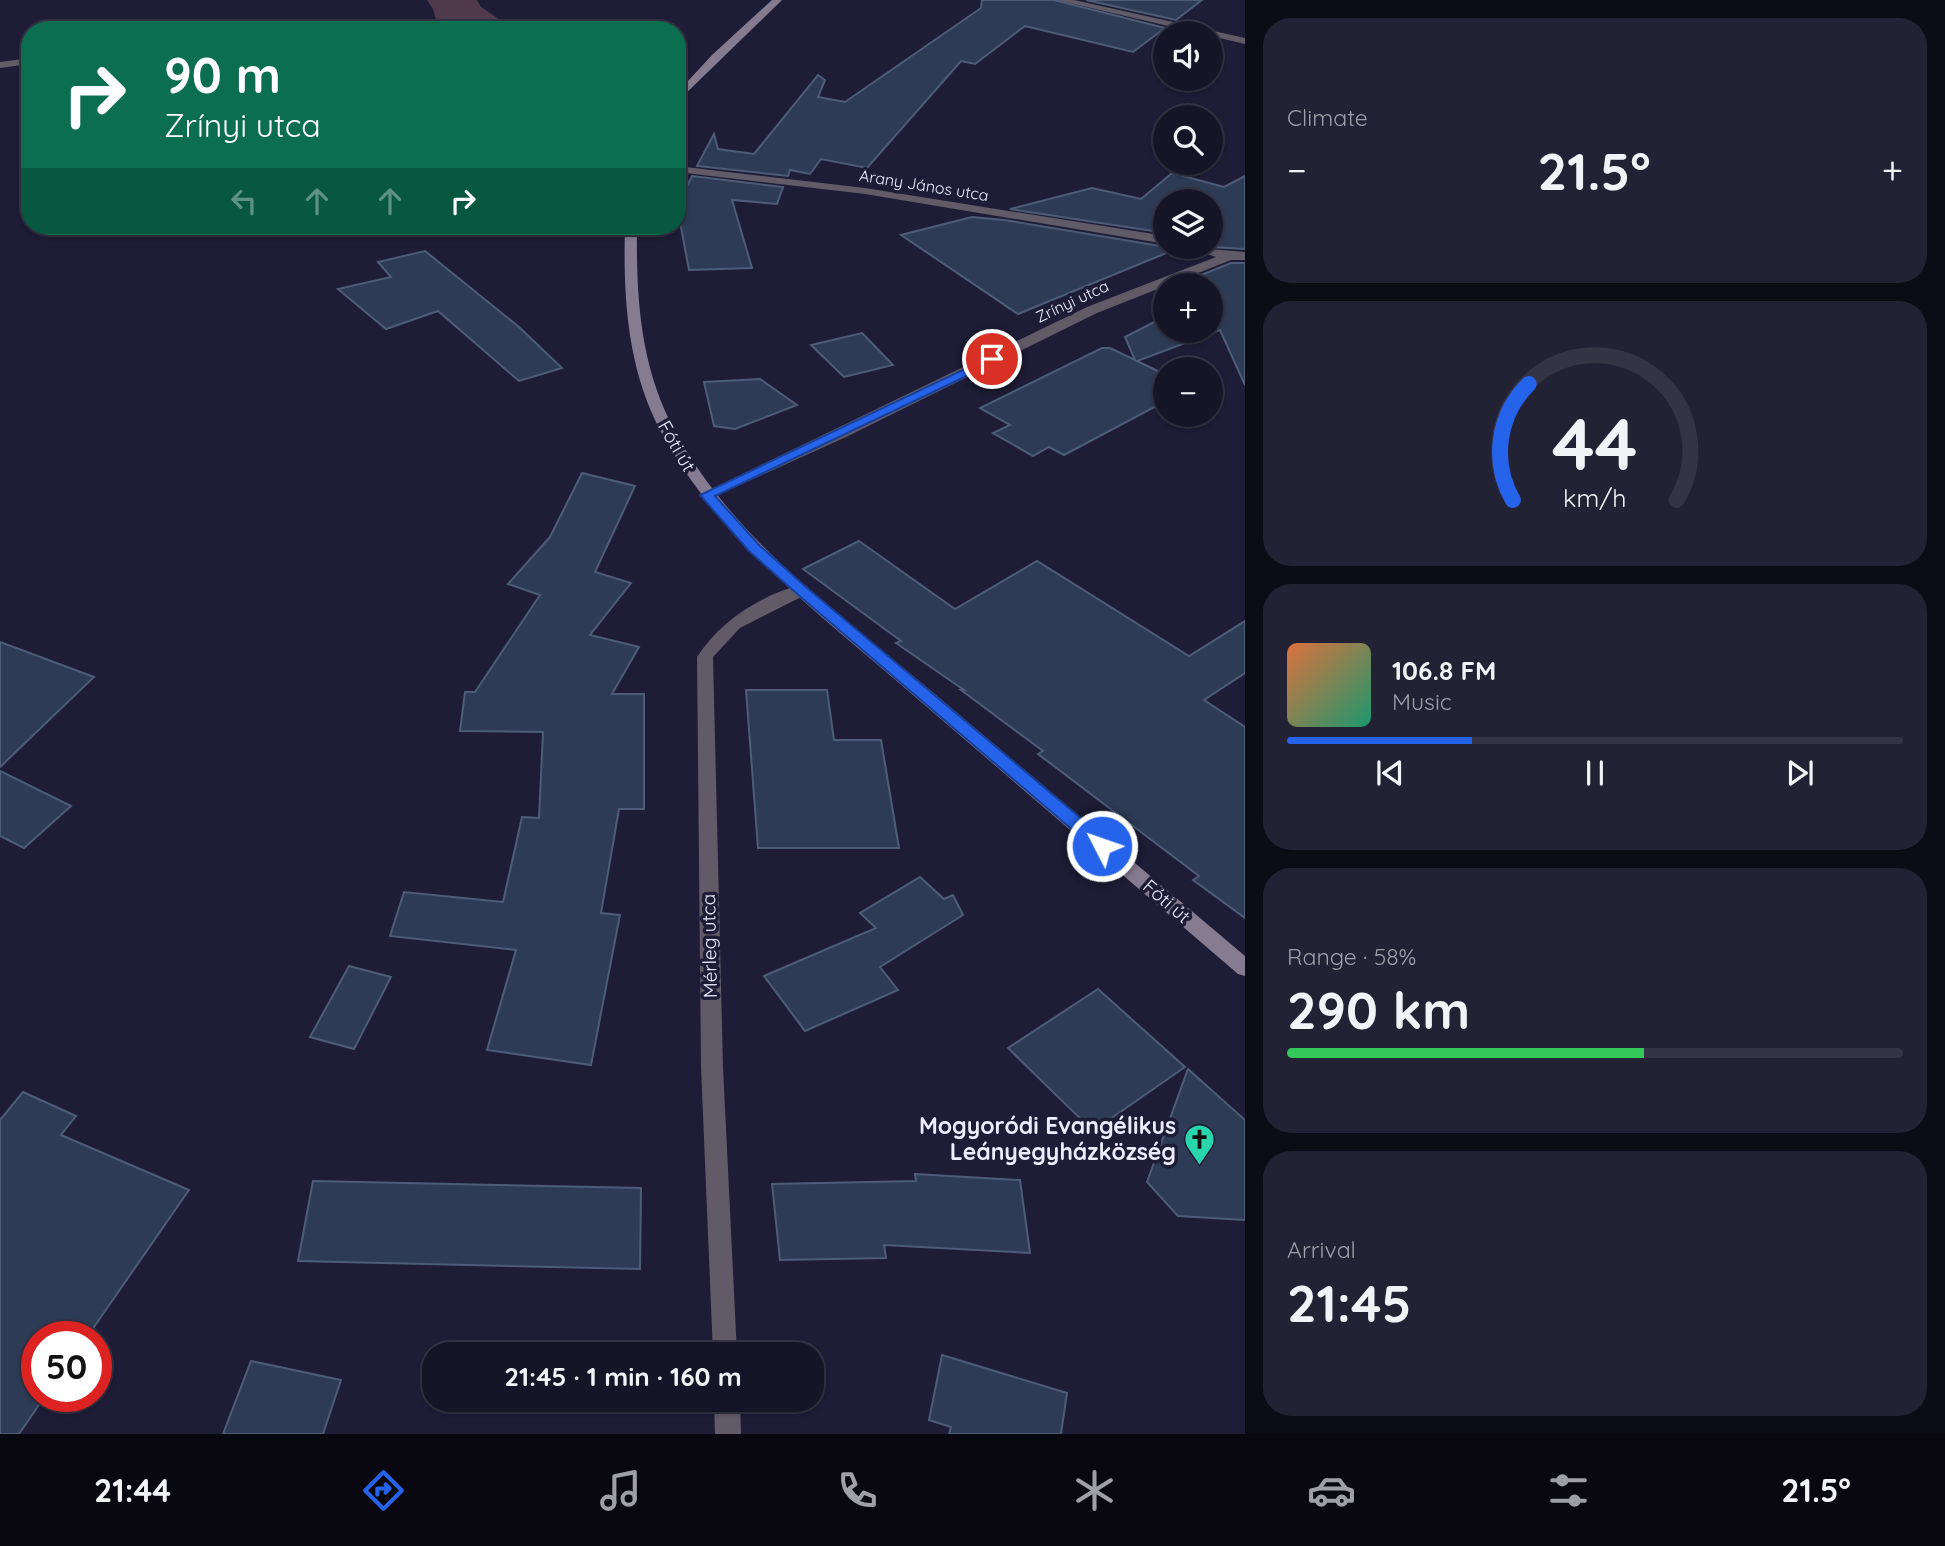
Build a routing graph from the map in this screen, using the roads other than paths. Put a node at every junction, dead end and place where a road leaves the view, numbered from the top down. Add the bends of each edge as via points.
1 (777, 0) edge
2 (1062, 0) edge
3 (1156, 21) edge
4 (1223, 36) edge
5 (1245, 41) edge
6 (21, 62) edge
7 (0, 65) edge
8 (686, 89) edge
9 (686, 170) edge
10 (631, 235) edge
11 (1153, 238) edge
12 (1223, 255) edge
13 (1229, 256) junction
14 (1245, 256) edge
15 (706, 495) junction
16 (801, 590) junction
17 (1245, 968) edge
18 (724, 1342) edge
19 (728, 1412) edge
20 (729, 1434) edge

1 - 8 main road
2 - 3 street
4 - 5 street
6 - 7 street
9 - 11 street, Arany János utca via 865,191
10 - 15 main road, Fóti út via 629,294 635,338 655,406
12 - 13 street
13 - 14 street
13 - 15 street, Zrínyi utca via 1092,310
15 - 16 main road, Fóti út via 754,548
16 - 17 main road, Fóti út
16 - 18 street, Mérleg utca via 741,621 714,640 705,657 712,1067
19 - 20 street

